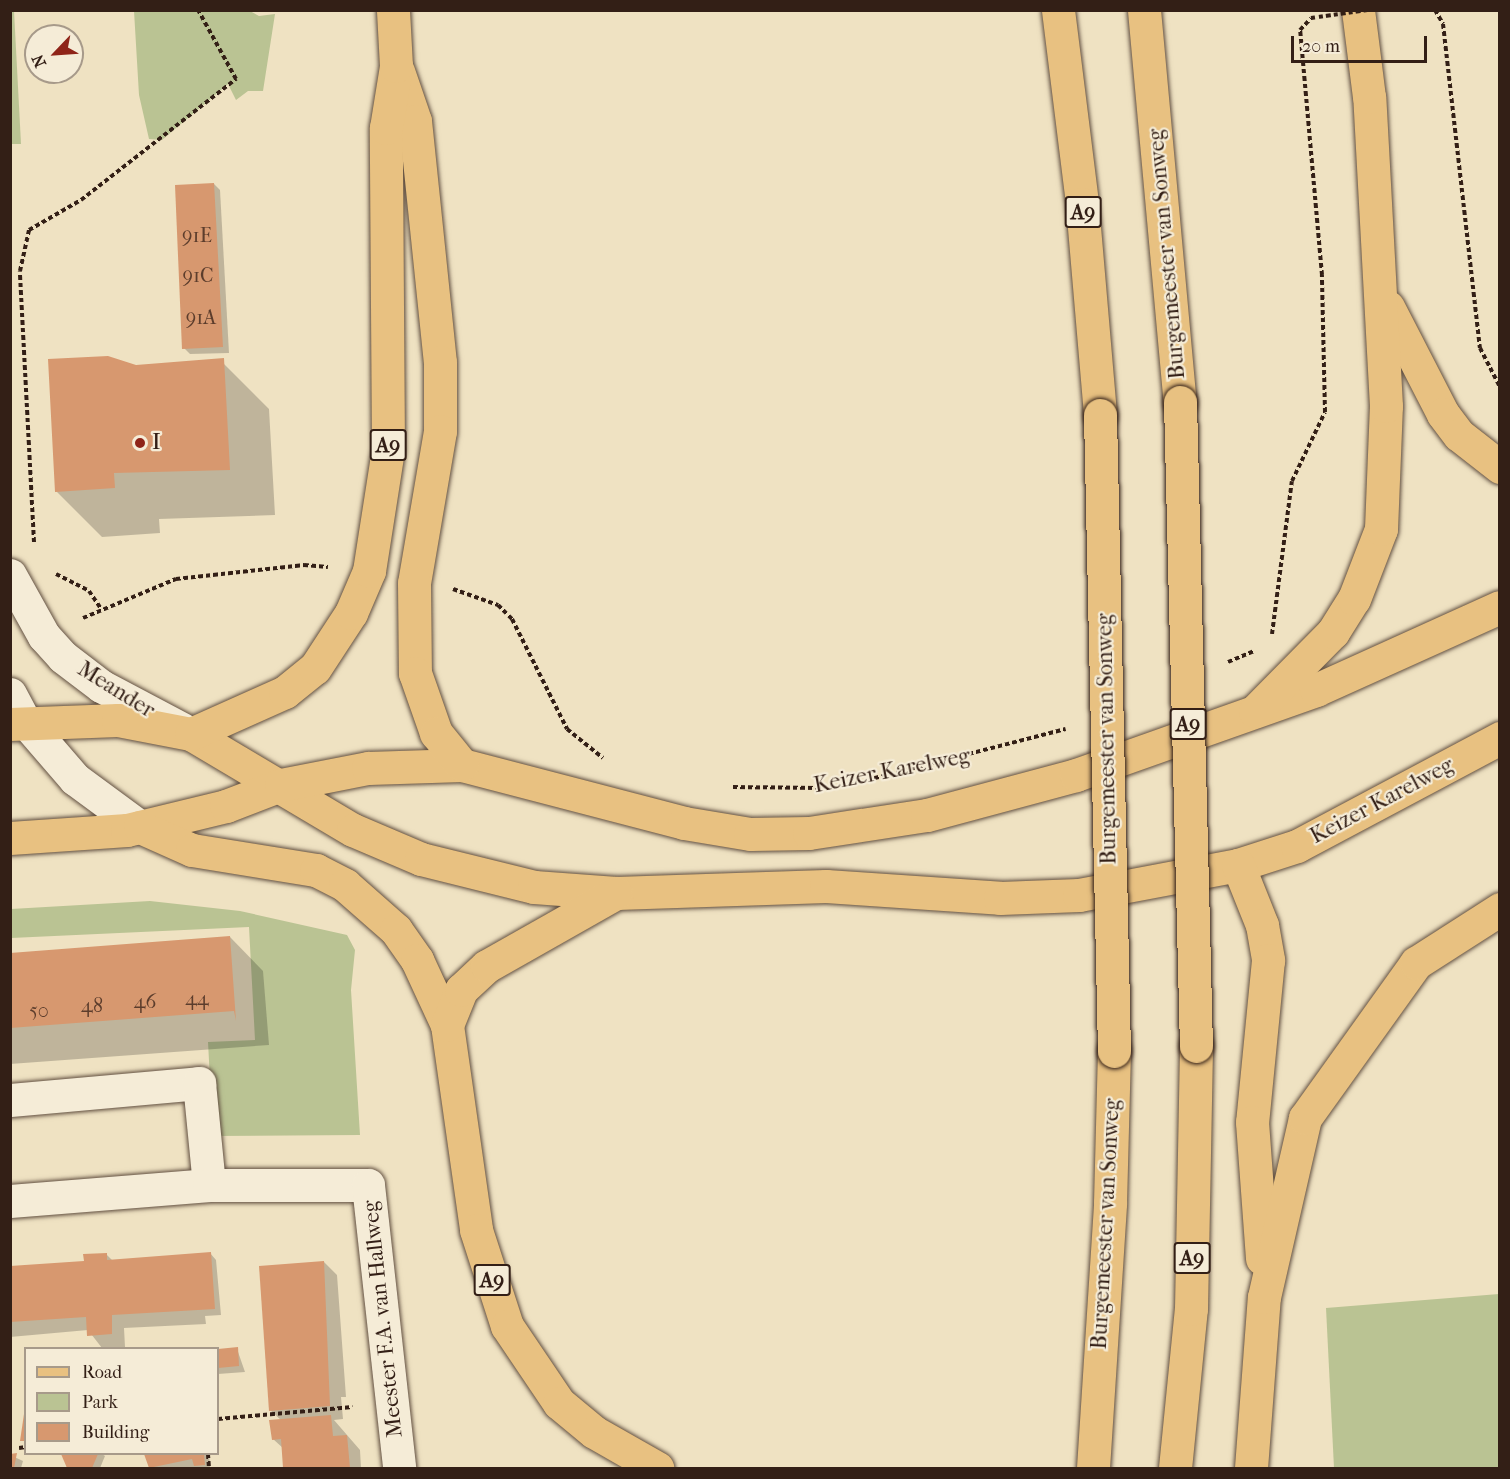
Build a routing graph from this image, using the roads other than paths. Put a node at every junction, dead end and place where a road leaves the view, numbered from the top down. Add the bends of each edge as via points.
1 (393, 10) edge
2 (1058, 10) edge
3 (1144, 10) edge
4 (1358, 10) edge
5 (396, 66) junction
6 (1381, 291) junction
7 (1500, 467) edge
8 (10, 575) edge
9 (1500, 606) edge
10 (1255, 711) junction
11 (15, 712) edge
12 (191, 734) junction
13 (1500, 738) edge
14 (462, 765) junction
15 (281, 785) junction
16 (140, 827) junction
17 (10, 838) edge
18 (1238, 865) junction
19 (616, 893) junction
20 (1500, 909) edge
21 (447, 1025) junction
22 (10, 1100) edge
23 (209, 1185) junction
24 (10, 1201) edge
25 (1264, 1297) junction
26 (399, 1468) edge
27 (657, 1468) edge
28 (1093, 1468) edge
29 (1174, 1468) edge
30 (1251, 1468) edge

1 - 5 main road, A9
2 - 28 main road, Burgemeester van Sonweg / A9, bridge via 1082,204 1100,415 1114,1051 1110,1203
3 - 29 main road, Burgemeester van Sonweg / A9, bridge via 1180,402 1196,1046 1191,1309
4 - 6 main road
5 - 12 main road, A9 via 386,128 388,449 369,571 351,613 315,668 285,692
5 - 14 main road, A9 via 415,121 440,362 440,431 414,584 415,674 436,733
6 - 7 main road via 1443,414 1459,435
6 - 10 main road via 1387,466 1381,529 1354,598 1333,632
8 - 12 street, Meander via 44,636 101,686
9 - 10 main road, Keizer Karelweg via 1371,668
10 - 14 main road, Keizer Karelweg via 1076,775 980,803 809,833 750,834 684,824
11 - 12 main road, Keizer Karelweg via 118,720
11 - 16 street via 75,779
12 - 15 main road, Keizer Karelweg
13 - 18 main road, Keizer Karelweg via 1297,846
14 - 15 main road, Keizer Karelweg via 368,768
15 - 16 main road, Keizer Karelweg via 226,806
15 - 19 main road, Keizer Karelweg via 352,830 421,859 534,887
16 - 17 main road, Keizer Karelweg
16 - 21 main road, A9 via 192,850 295,863 345,885 396,930 417,960
18 - 19 main road, Keizer Karelweg via 1079,895 1000,898 826,886
18 - 25 main road via 1262,925 1268,960 1252,1122
19 - 21 main road, A9 via 487,966 461,990
20 - 25 main road via 1416,963 1305,1118
21 - 27 main road, A9 via 476,1230 507,1326 559,1403 594,1432
22 - 23 street via 199,1083
23 - 24 street, Meester F.A. van Hallweg
23 - 26 street, Meester F.A. van Hallweg via 368,1185
25 - 30 main road

